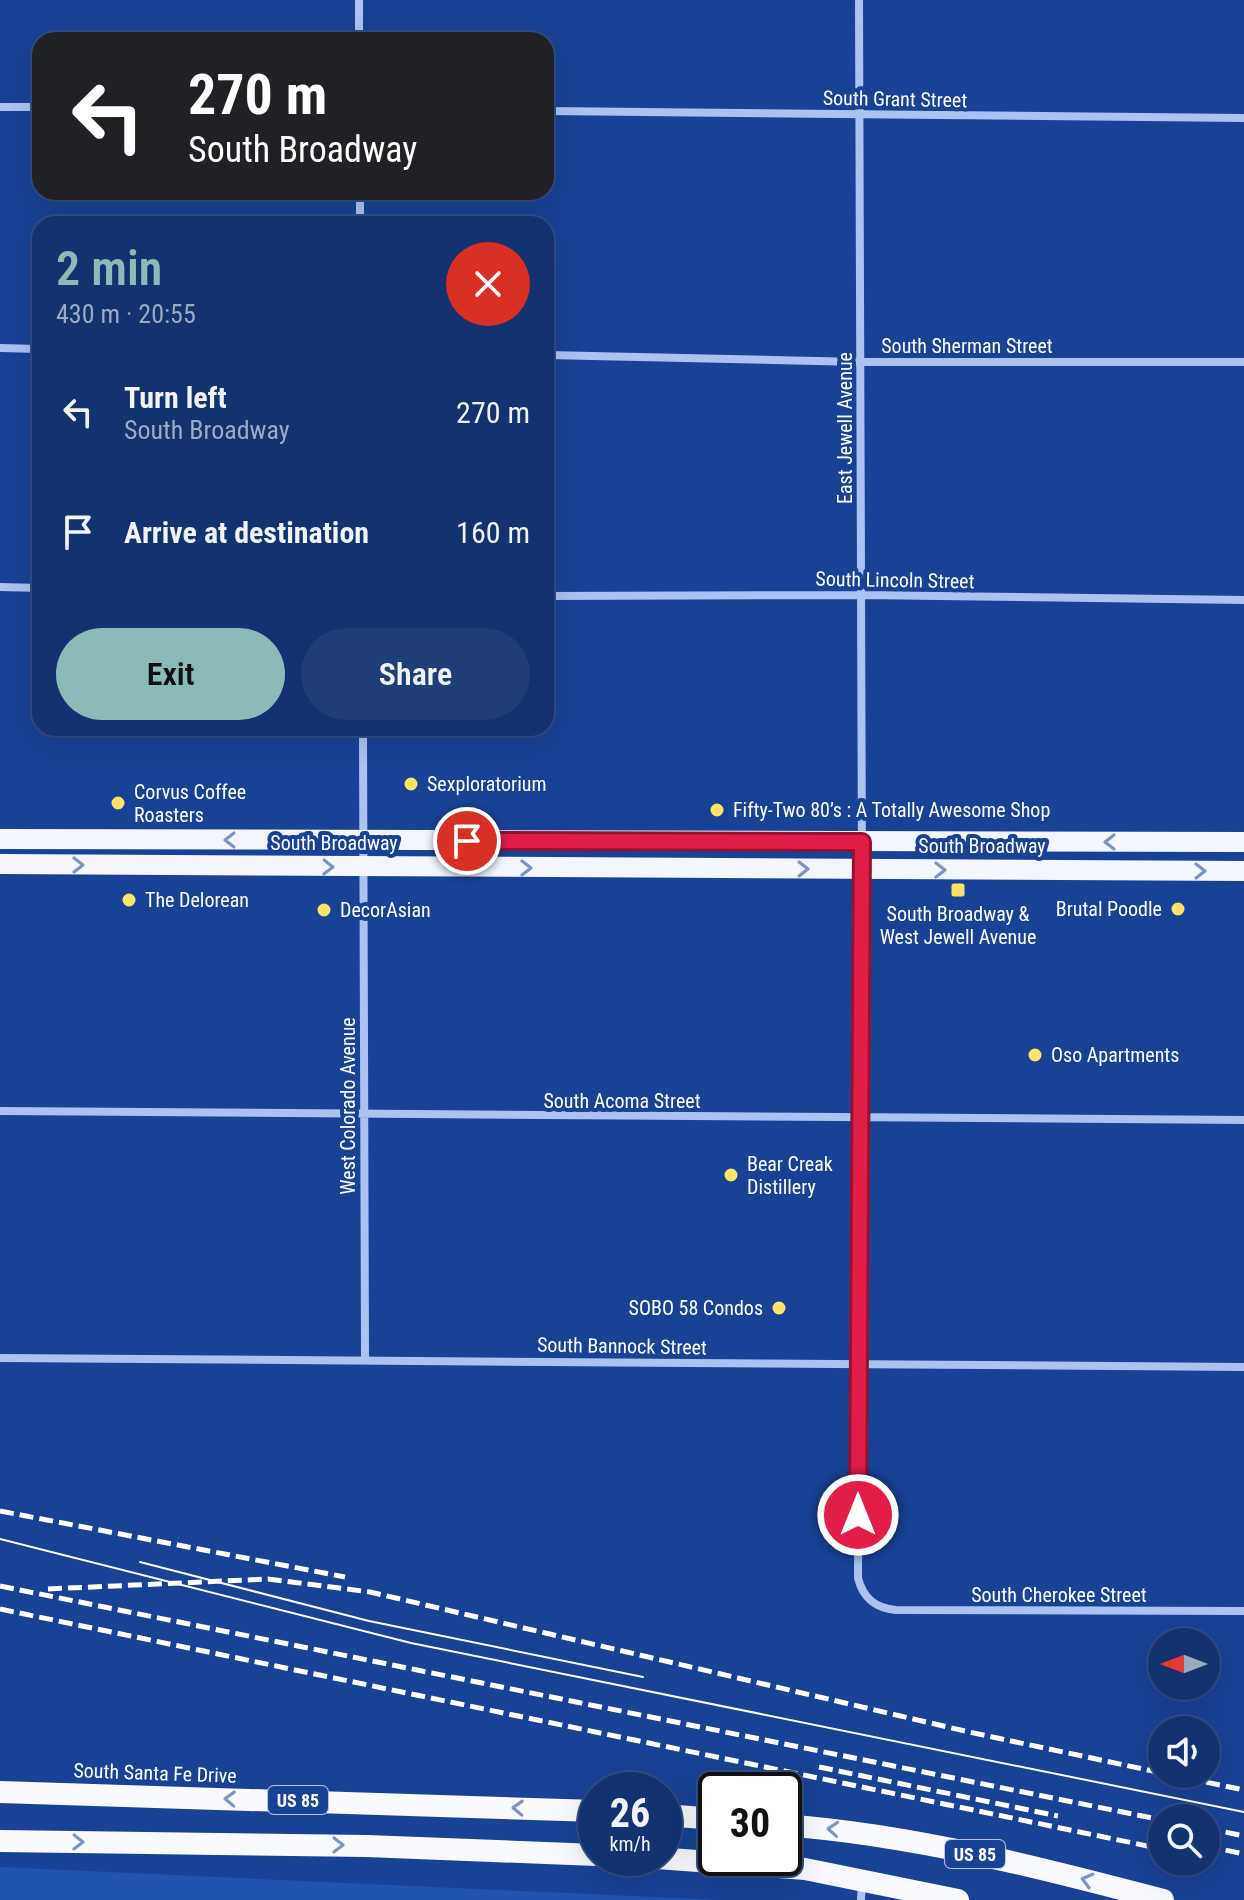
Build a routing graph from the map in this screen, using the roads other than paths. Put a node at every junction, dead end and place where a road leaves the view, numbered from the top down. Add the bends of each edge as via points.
1 (359, 0) edge
2 (859, 0) edge
3 (359, 32) edge
4 (0, 107) edge
5 (32, 107) edge
6 (554, 111) edge
7 (860, 115) junction
8 (1244, 118) edge
9 (0, 348) edge
10 (32, 349) edge
11 (554, 355) edge
12 (860, 362) junction
13 (1244, 362) edge
14 (0, 587) edge
15 (32, 588) edge
16 (861, 595) junction
17 (554, 596) edge
18 (1244, 600) edge
19 (363, 736) edge
20 (0, 839) edge
21 (1244, 842) edge
22 (364, 854) junction
23 (862, 856) junction
24 (0, 864) edge
25 (1244, 871) edge
26 (0, 1111) edge
27 (364, 1115) junction
28 (860, 1119) junction
29 (1244, 1120) edge
30 (0, 1358) edge
31 (365, 1358) junction
32 (859, 1366) junction
33 (1244, 1367) edge
34 (875, 1605) joint
35 (1244, 1611) edge
36 (0, 1792) edge
37 (578, 1810) edge
38 (802, 1826) edge
39 (0, 1841) edge
40 (578, 1854) edge
41 (682, 1860) edge
42 (862, 1890) edge
43 (958, 1900) edge
44 (1163, 1900) edge

1 - 3 street
2 - 7 street, East Jewell Avenue
4 - 5 street
6 - 7 street, South Grant Street
7 - 8 street, South Grant Street
7 - 12 street, East Jewell Avenue
9 - 10 street
11 - 12 street, South Sherman Street
12 - 13 street, South Sherman Street
12 - 16 street, East Jewell Avenue
14 - 15 street
16 - 17 street, South Lincoln Street
16 - 18 street, South Lincoln Street
16 - 23 street, East Jewell Avenue
19 - 22 street, West Colorado Avenue
22 -> 20 main road, South Broadway
21 -> 23 main road, South Broadway
22 - 23 main road, South Broadway
24 -> 22 main road, South Broadway
22 - 27 street, West Colorado Avenue
23 -> 25 main road, South Broadway
23 - 28 street, East Jewell Avenue
26 - 27 street, South Acoma Street
27 - 28 street, South Acoma Street
27 - 31 street, West Colorado Avenue
28 - 29 street, South Acoma Street
28 - 32 street, East Jewell Avenue
30 - 31 street, South Bannock Street
31 - 32 street, South Bannock Street
32 - 33 street, South Bannock Street
32 - 34 street, East Jewell Avenue via 858,1578
34 - 35 street, South Cherokee Street via 896,1610
37 -> 36 highway, South Santa Fe Drive / US 85
44 -> 38 highway, US 85 via 864,1831
39 -> 40 highway
41 - 42 highway, US 85 via 805,1869
42 - 43 highway, US 85

